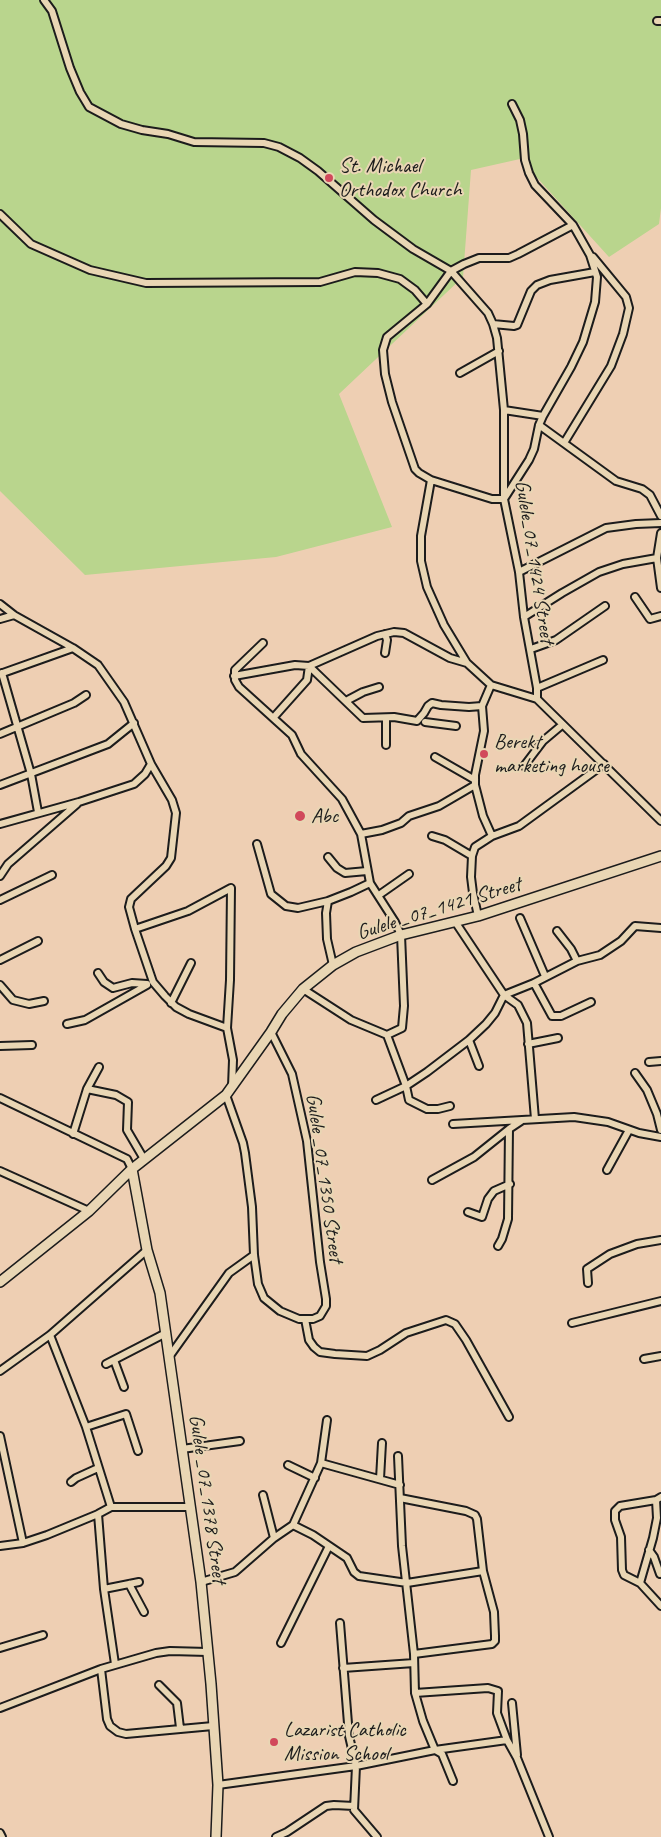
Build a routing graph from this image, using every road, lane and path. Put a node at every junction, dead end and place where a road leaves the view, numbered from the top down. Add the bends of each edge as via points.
1 (44, 0) edge
2 (512, 104) dead end
3 (0, 214) edge
4 (573, 225) junction
5 (590, 254) junction
6 (451, 271) junction
7 (595, 272) junction
8 (427, 304) junction
9 (494, 324) junction
10 (499, 352) junction
11 (460, 372) dead end
12 (504, 410) junction
13 (543, 416) junction
14 (539, 425) junction
15 (564, 443) junction
16 (431, 480) junction
17 (504, 499) junction
18 (661, 515) edge
19 (661, 524) edge
20 (661, 534) edge
21 (658, 558) junction
22 (520, 572) junction
23 (661, 588) edge
24 (635, 597) dead end
25 (0, 604) edge
26 (605, 606) dead end
27 (14, 614) junction
28 (661, 616) edge
29 (524, 617) junction
30 (0, 619) edge
31 (385, 634) junction
32 (263, 644) dead end
33 (73, 648) junction
34 (531, 649) junction
35 (385, 653) dead end
36 (603, 660) dead end
37 (467, 663) junction
38 (309, 666) junction
39 (1, 674) edge
40 (234, 676) junction
41 (491, 685) junction
42 (379, 687) dead end
43 (537, 688) junction
44 (86, 695) dead end
45 (537, 699) junction
46 (346, 701) junction
47 (482, 706) junction
48 (424, 713) junction
49 (274, 717) junction
50 (386, 718) junction
51 (134, 723) junction
52 (562, 725) junction
53 (456, 726) dead end
54 (18, 727) junction
55 (0, 734) edge
56 (386, 745) dead end
57 (435, 757) dead end
58 (151, 764) junction
59 (604, 764) junction
60 (524, 766) dead end
61 (31, 774) junction
62 (475, 783) junction
63 (0, 785) edge
64 (79, 802) junction
65 (38, 812) junction
66 (661, 821) edge
67 (0, 824) edge
68 (361, 834) junction
69 (432, 836) dead end
70 (492, 836) junction
71 (257, 844) dead end
72 (472, 856) junction
73 (661, 856) edge
74 (328, 857) dead end
75 (367, 871) junction
76 (409, 874) dead end
77 (52, 875) dead end
78 (0, 876) edge
79 (370, 883) junction
80 (379, 895) junction
81 (0, 900) edge
82 (328, 900) junction
83 (478, 916) junction
84 (520, 918) dead end
85 (456, 923) junction
86 (661, 928) edge
87 (135, 929) junction
88 (557, 931) dead end
89 (401, 935) junction
90 (38, 941) dead end
91 (0, 960) edge
92 (576, 961) junction
93 (190, 963) dead end
94 (333, 965) junction
95 (98, 973) dead end
96 (545, 976) junction
97 (534, 982) junction
98 (150, 983) junction
99 (0, 985) edge
100 (303, 989) junction
101 (504, 995) junction
102 (44, 1001) dead end
103 (171, 1002) junction
104 (591, 1002) dead end
105 (68, 1024) dead end
106 (227, 1028) junction
107 (271, 1032) junction
108 (387, 1035) junction
109 (558, 1038) dead end
110 (469, 1040) junction
111 (32, 1044) dead end
112 (528, 1044) junction
113 (0, 1046) edge
114 (661, 1061) edge
115 (649, 1062) dead end
116 (479, 1066) dead end
117 (99, 1067) dead end
118 (634, 1072) dead end
119 (406, 1086) junction
120 (232, 1087) junction
121 (87, 1089) junction
122 (226, 1095) junction
123 (0, 1098) edge
124 (376, 1100) dead end
125 (450, 1106) dead end
126 (535, 1119) junction
127 (522, 1121) junction
128 (453, 1124) dead end
129 (509, 1129) junction
130 (629, 1130) junction
131 (661, 1130) edge
132 (73, 1134) junction
133 (661, 1137) edge
134 (144, 1159) junction
135 (132, 1169) junction
136 (607, 1170) dead end
137 (0, 1171) edge
138 (432, 1180) dead end
139 (510, 1184) junction
140 (89, 1211) junction
141 (468, 1212) dead end
142 (661, 1240) edge
143 (498, 1246) dead end
144 (147, 1250) junction
145 (254, 1255) junction
146 (0, 1282) edge
147 (588, 1283) dead end
148 (661, 1301) edge
149 (305, 1319) junction
150 (572, 1323) dead end
151 (166, 1332) junction
152 (50, 1335) junction
153 (661, 1356) edge
154 (169, 1357) junction
155 (644, 1359) dead end
156 (114, 1360) junction
157 (106, 1364) dead end
158 (0, 1371) edge
159 (124, 1387) dead end
160 (509, 1417) dead end
161 (327, 1420) dead end
162 (86, 1426) junction
163 (0, 1436) edge
164 (240, 1441) dead end
165 (382, 1443) dead end
166 (1, 1446) edge
167 (182, 1449) junction
168 (138, 1451) dead end
169 (398, 1456) dead end
170 (321, 1463) junction
171 (288, 1465) dead end
172 (98, 1468) junction
173 (315, 1478) junction
174 (380, 1479) junction
175 (72, 1482) dead end
176 (400, 1485) junction
177 (263, 1495) dead end
178 (400, 1498) junction
179 (658, 1498) edge
180 (110, 1507) junction
181 (191, 1507) junction
182 (98, 1514) junction
183 (293, 1525) junction
184 (274, 1538) junction
185 (23, 1543) junction
186 (0, 1546) edge
187 (329, 1546) junction
188 (649, 1550) junction
189 (483, 1572) junction
190 (660, 1574) edge
191 (140, 1582) dead end
192 (201, 1582) junction
193 (407, 1583) junction
194 (640, 1583) junction
195 (129, 1584) junction
196 (104, 1589) junction
197 (661, 1606) edge
198 (144, 1612) dead end
199 (340, 1623) dead end
200 (43, 1634) dead end
201 (281, 1643) dead end
202 (0, 1648) edge
203 (208, 1652) junction
204 (414, 1654) junction
205 (414, 1663) junction
206 (115, 1664) junction
207 (343, 1668) junction
208 (101, 1669) junction
209 (159, 1685) dead end
210 (415, 1693) junction
211 (512, 1704) dead end
212 (1, 1705) edge
213 (213, 1726) junction
214 (180, 1728) junction
215 (507, 1740) junction
216 (435, 1750) junction
217 (517, 1758) junction
218 (356, 1766) junction
219 (453, 1781) dead end
220 (218, 1785) junction
221 (354, 1806) junction
222 (0, 1833) edge
223 (2, 1837) edge
224 (216, 1837) edge
225 (276, 1837) edge
226 (377, 1837) edge
227 (549, 1837) edge

1 - 6 street, Gulele_07_1424 Street via 52,11 73,76 89,107 121,124 194,142 264,143 279,147 318,171 413,249
2 - 4 street via 522,127 525,160 535,185
3 - 8 street via 31,244 90,270 146,283 320,282 355,272 378,273 400,279
4 - 5 street
4 - 6 street via 518,254 479,258
5 - 7 street
5 - 15 street via 622,290 629,308 612,366
6 - 8 street
6 - 9 street, Gulele_07_1424 Street via 477,299
7 - 9 street via 550,280 537,286 517,325
7 - 13 street via 595,302 583,342
8 - 16 street via 387,337 383,350 392,402 416,469
9 - 10 street, Gulele_07_1424 Street
10 - 11 street
10 - 12 street, Gulele_07_1424 Street
12 - 13 street
12 - 17 street, Gulele_07_1424 Street
13 - 14 street
14 - 15 street
14 - 17 street via 529,460
15 - 18 street via 616,481 642,489 650,495
16 - 17 street via 492,499
16 - 37 street via 420,536 421,561 427,587 444,625
17 - 22 street, Gulele_07_1424 Street
19 - 22 street via 606,528
20 - 21 street
21 - 23 street
21 - 29 street via 599,572
22 - 29 street, Gulele_07_1424 Street
24 - 28 street via 650,619
25 - 27 street
26 - 34 street via 556,640
27 - 30 street
27 - 33 street
29 - 34 street, Gulele_07_1424 Street
31 - 35 street
31 - 37 street via 404,633 450,658
31 - 38 street
32 - 40 street via 235,670
33 - 39 street
33 - 51 street via 98,665 124,702
34 - 43 street, Gulele_07_1424 Street
36 - 43 street
37 - 41 street
38 - 40 street via 295,665
38 - 46 street
38 - 49 street via 307,680
39 - 54 street
40 - 49 street via 240,687
41 - 45 street
41 - 47 street
42 - 46 street
43 - 45 street, Gulele_07_1424 Street
44 - 54 street
45 - 52 street
46 - 50 street via 363,718
47 - 48 street via 432,703
47 - 62 street via 484,731
48 - 50 street via 417,720
48 - 53 street via 425,725
49 - 68 street via 292,735 301,754 342,799
50 - 56 street
51 - 58 street
51 - 61 street via 108,744
52 - 59 street
52 - 60 street via 543,741
54 - 55 street
54 - 61 street
57 - 62 street
58 - 64 street via 134,784
58 - 87 street via 172,800 176,826 171,858 131,899 129,907
59 - 66 street
59 - 70 street via 519,826
61 - 63 street
61 - 65 street
62 - 68 street via 439,806 409,816 401,824
62 - 70 street
64 - 65 street
64 - 78 street via 8,864
65 - 67 street
68 - 75 street
69 - 72 street
70 - 72 street via 475,847
71 - 82 street via 271,894 286,906 298,908
72 - 83 street via 472,893
73 - 83 main road, Gulele _07_1421 Street
74 - 75 street via 345,873
75 - 79 street
76 - 80 street
77 - 81 street
79 - 80 street
79 - 82 street
80 - 89 street
82 - 94 street via 327,939
83 - 85 main road, Gulele _07_1421 Street
84 - 96 street
85 - 89 main road, Gulele _07_1421 Street
85 - 101 street
86 - 92 street via 635,926 600,955
87 - 98 street
87 - 106 street via 188,910 230,888
88 - 92 street
89 - 94 main road, Gulele _07_1421 Street via 356,952
89 - 108 street via 402,1028
90 - 91 street
92 - 96 street
93 - 103 street
94 - 100 main road, Gulele _07_1421 Street
95 - 98 street via 113,988
96 - 97 street
97 - 101 street
97 - 104 street via 552,1016 561,1016
98 - 103 street
98 - 105 street via 85,1020
99 - 102 street via 13,1000 29,1004
100 - 107 main road, Gulele _07_1421 Street
100 - 108 street via 351,1020
101 - 110 street via 495,1013
101 - 112 street via 518,1005 526,1023
103 - 106 street via 189,1014
106 - 120 street via 233,1060
107 - 120 main road, Gulele _07_1421 Street
107 - 149 street, Gulele _07_1350 Street via 292,1074 307,1141 326,1299 320,1316
108 - 119 street
109 - 112 street
110 - 116 street
110 - 119 street
111 - 113 street
112 - 126 street
114 - 115 street
117 - 121 street
118 - 131 street via 647,1090
119 - 124 street
119 - 125 street via 410,1100 427,1109
120 - 122 main road, Gulele _07_1421 Street
121 - 132 street
121 - 134 street via 116,1095 128,1102 127,1130
122 - 134 main road, Gulele _07_1421 Street
122 - 145 street via 245,1153
123 - 132 street
126 - 127 street
126 - 130 street via 599,1120
127 - 128 street
127 - 129 street
129 - 138 street via 474,1157
129 - 139 street
130 - 133 street
130 - 136 street
132 - 135 street via 127,1159
134 - 135 main road, Gulele _07_1421 Street
135 - 140 main road, Gulele _07_1421 Street
135 - 144 main road, Gulele _07_1378 Street
137 - 140 street
139 - 141 street via 494,1191 482,1217
139 - 143 street via 508,1219
140 - 146 main road, Gulele _07_1421 Street
142 - 147 street via 610,1254 587,1270
144 - 151 main road, Gulele _07_1378 Street via 160,1293
144 - 152 street
145 - 149 street via 258,1284 264,1298 280,1311
145 - 154 street via 229,1273
148 - 150 street
149 - 160 street via 309,1340 320,1352 367,1356 406,1333 446,1320 455,1324
151 - 154 main road, Gulele _07_1378 Street
151 - 156 street
152 - 158 street
152 - 162 street
153 - 155 street
154 - 167 main road, Gulele _07_1378 Street
156 - 157 street
156 - 159 street
161 - 170 street
162 - 168 street via 126,1414
162 - 172 street
163 - 166 street
164 - 167 street
165 - 174 street
166 - 185 street
167 - 181 main road, Gulele _07_1378 Street
169 - 176 street
170 - 173 street
170 - 174 street
171 - 173 street
172 - 175 street
172 - 180 street
173 - 183 street
174 - 176 street
176 - 178 street
177 - 184 street
178 - 189 street via 472,1512 477,1519
178 - 193 street
179 - 188 street
179 - 194 street via 620,1506 615,1511 621,1537 622,1570 624,1575
180 - 181 street
180 - 182 street
181 - 192 main road, Gulele _07_1378 Street
182 - 185 street
182 - 196 street
183 - 184 street
183 - 187 street
184 - 192 street via 235,1572
185 - 186 street
187 - 193 street via 347,1558 356,1575
187 - 201 street
188 - 190 street
188 - 194 street
189 - 193 street
189 - 204 street via 494,1612 495,1642
191 - 195 street
192 - 203 main road, Gulele _07_1378 Street
193 - 204 street
194 - 197 street
195 - 196 street
195 - 198 street
196 - 206 street
199 - 207 street
200 - 202 street
203 - 206 street via 170,1651
203 - 213 main road, Gulele _07_1378 Street
204 - 205 street
205 - 207 street
205 - 210 street
206 - 208 street
207 - 218 street via 349,1736
208 - 212 street
208 - 214 street via 107,1719 118,1732 126,1734
209 - 214 street via 177,1703
210 - 215 street via 488,1688 498,1691 497,1712
210 - 216 street
211 - 217 street
213 - 214 street
213 - 220 main road, Gulele _07_1378 Street
215 - 216 street
215 - 217 street
216 - 218 street
216 - 219 street via 442,1754
217 - 227 street
218 - 220 street
218 - 221 street
220 - 224 main road, Gulele _07_1378 Street
221 - 225 street via 326,1806
221 - 226 street via 355,1813
222 - 223 street

